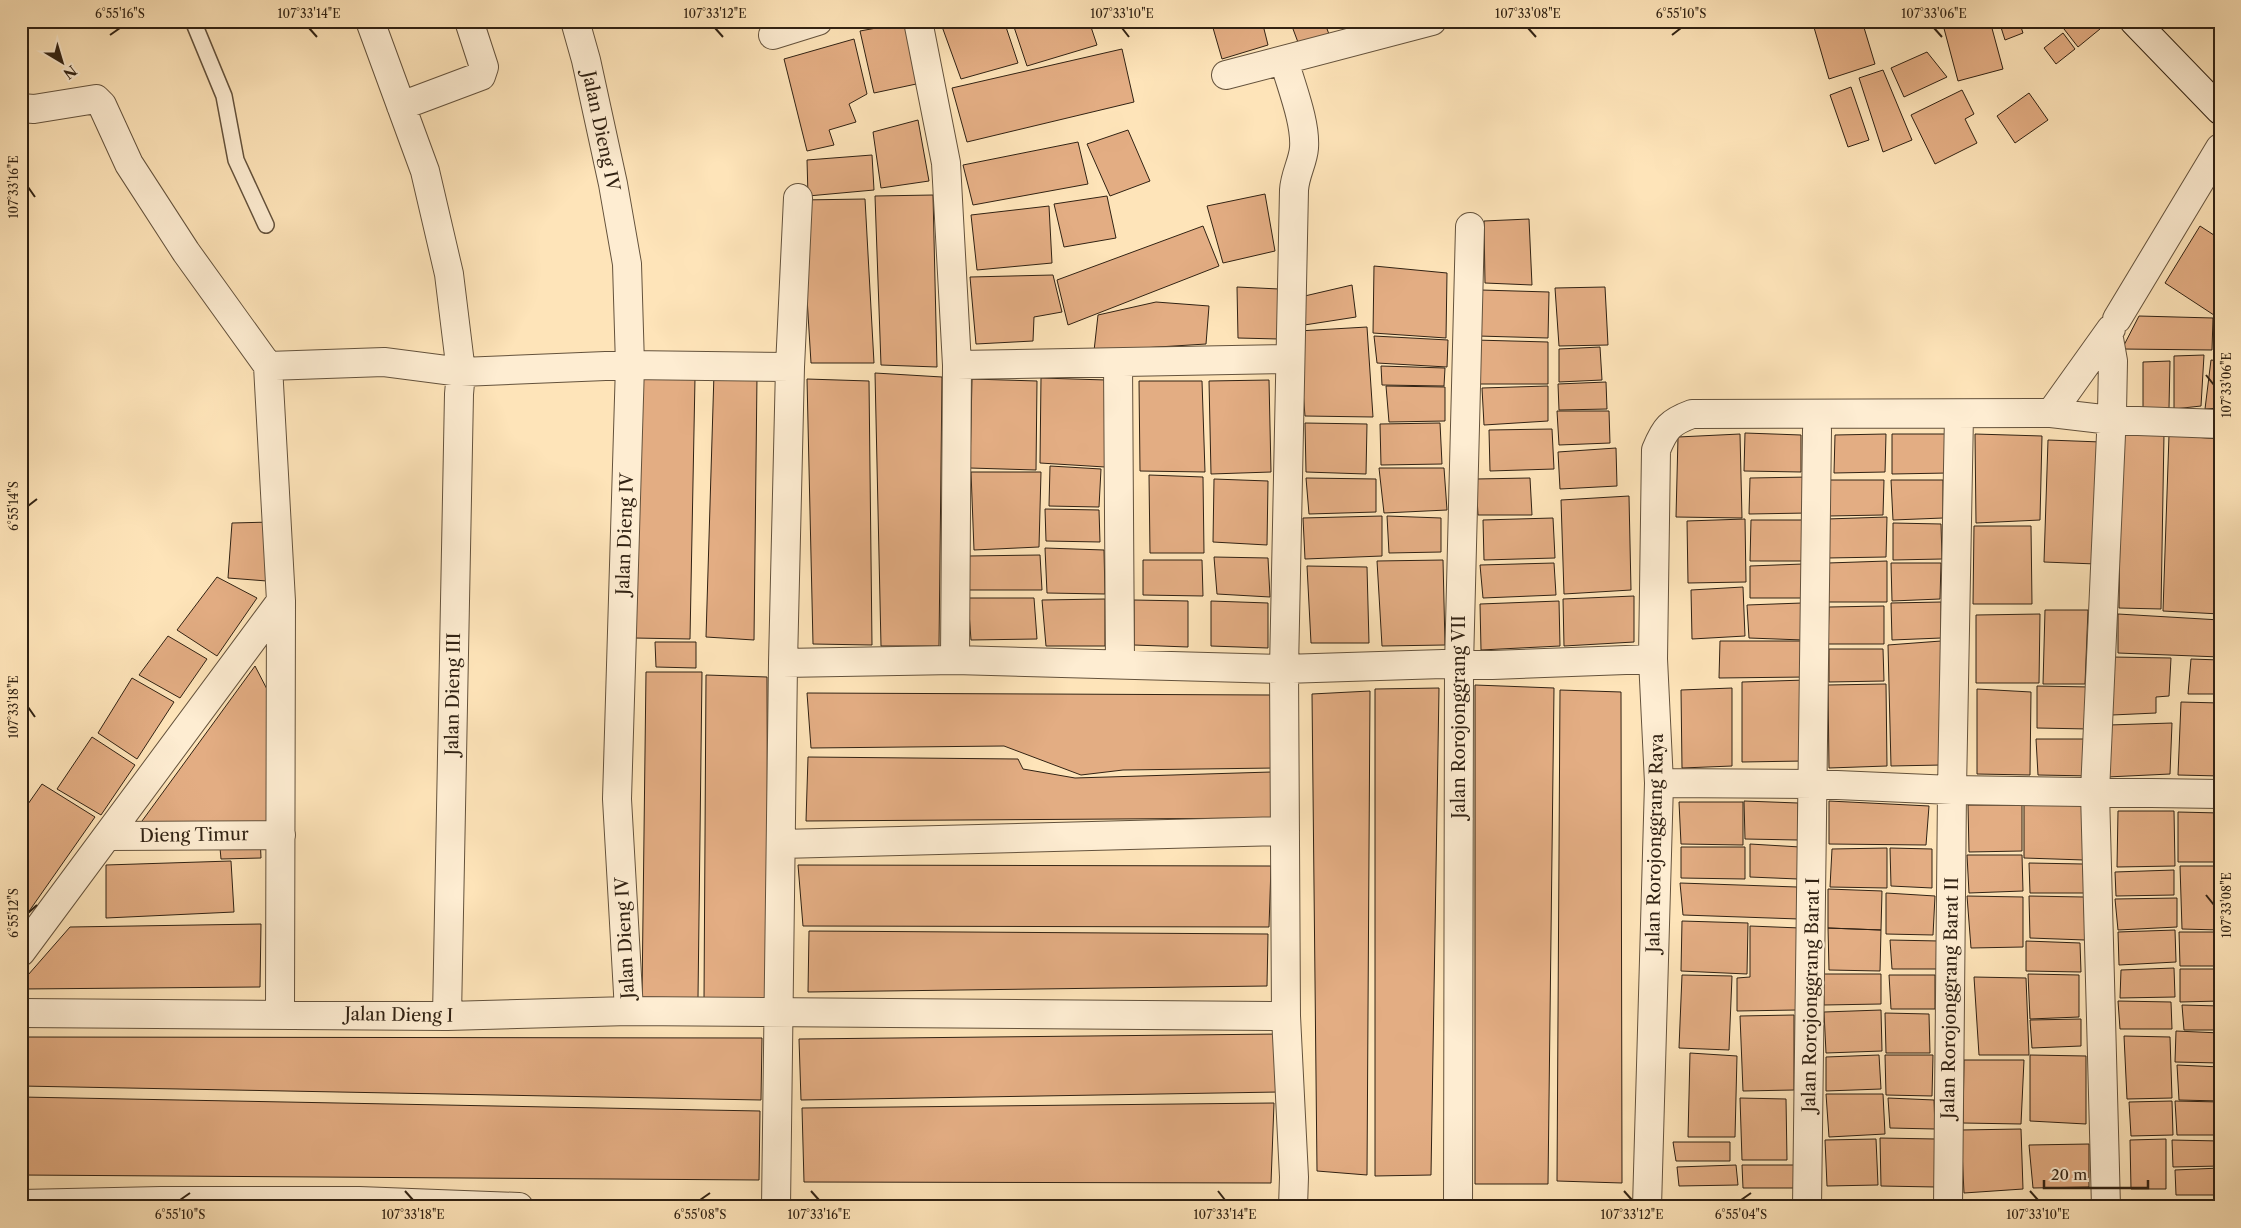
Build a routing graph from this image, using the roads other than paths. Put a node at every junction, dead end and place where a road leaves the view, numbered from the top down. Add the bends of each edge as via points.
1 (193, 21) edge
2 (370, 21) edge
3 (470, 21) edge
4 (575, 21) edge
5 (818, 21) edge
6 (918, 21) edge
7 (1432, 21) edge
8 (2141, 24) edge
9 (773, 35) dead end
10 (1284, 60) junction
11 (1226, 75) dead end
12 (401, 106) junction
13 (21, 108) edge
14 (2220, 110) edge
15 (2220, 148) edge
16 (798, 198) dead end
17 (266, 225) dead end
18 (1470, 227) dead end
19 (2112, 327) junction
20 (1290, 359) junction
21 (1118, 364) junction
22 (957, 365) junction
23 (268, 366) junction
24 (630, 366) junction
25 (790, 367) junction
26 (461, 372) junction
27 (2052, 413) junction
28 (1959, 414) junction
29 (2111, 420) junction
30 (2220, 424) edge
31 (1817, 430) dead end
32 (281, 601) junction
33 (1653, 659) junction
34 (955, 660) junction
35 (783, 663) junction
36 (1120, 664) junction
37 (1459, 665) junction
38 (1284, 669) junction
39 (1660, 783) junction
40 (1814, 784) junction
41 (1952, 790) junction
42 (2095, 792) junction
43 (2220, 794) edge
44 (1285, 831) junction
45 (280, 835) junction
46 (108, 836) junction
47 (781, 844) junction
48 (21, 952) edge
49 (629, 1011) junction
50 (778, 1012) junction
51 (21, 1013) edge
52 (280, 1013) junction
53 (447, 1016) junction
54 (1286, 1016) junction
55 (161, 1204) edge
56 (359, 1204) edge
57 (33, 1205) edge
58 (519, 1207) edge
59 (776, 1207) edge
60 (1293, 1207) edge
61 (1458, 1207) edge
62 (1646, 1207) edge
63 (1808, 1207) edge
64 (1948, 1207) edge
65 (2106, 1207) edge

1 - 17 lane via 224,96 236,160
2 - 12 street, Jalan Dieng III
3 - 12 street via 484,67 481,76
4 - 24 street, Jalan Dieng IV via 613,184 627,264
5 - 9 street
6 - 22 street via 946,163
7 - 10 street
8 - 14 street
10 - 11 street
10 - 20 street via 1304,136 1304,152 1294,183
12 - 26 street, Jalan Dieng III via 425,171 449,274
13 - 23 street via 34,109 96,99 102,105 129,164 180,244
15 - 19 street
16 - 25 street
18 - 37 street, Jalan Rorojonggrang VII
19 - 27 street
19 - 29 street
20 - 21 street
20 - 38 street
21 - 22 street
21 - 36 street
22 - 34 street
23 - 26 street via 384,362
23 - 32 street
24 - 25 street
24 - 26 street
24 - 49 street, Jalan Dieng IV via 617,799
25 - 35 street
26 - 53 street, Jalan Dieng III
27 - 28 street
27 - 29 street
28 - 33 street, Jalan Rorojonggrang Raya via 1692,414 1676,420 1664,431 1656,450
28 - 41 street, Jalan Rorojonggrang Barat II
29 - 30 street
29 - 42 street
31 - 40 street, Jalan Rorojonggrang Barat I
32 - 45 street
32 - 46 street
33 - 37 street
33 - 39 street, Jalan Rorojonggrang Raya
34 - 35 street
34 - 36 street
35 - 47 street
36 - 38 street
37 - 38 street
37 - 61 street, Jalan Rorojonggrang VII
38 - 44 street
39 - 40 street
39 - 62 street, Jalan Rorojonggrang Raya
40 - 41 street
40 - 63 street, Jalan Rorojonggrang Barat I
41 - 42 street
41 - 64 street, Jalan Rorojonggrang Barat II
42 - 43 street
42 - 65 street
44 - 47 street
44 - 54 street
45 - 46 street, Dieng Timur
45 - 52 street
46 - 48 street
47 - 50 street
49 - 50 street, Jalan Dieng I
49 - 53 street, Jalan Dieng I
50 - 54 street, Jalan Dieng I
50 - 59 street
51 - 52 street, Jalan Dieng I
52 - 53 street, Jalan Dieng I
54 - 60 street
55 - 56 street
55 - 57 street
56 - 58 street

